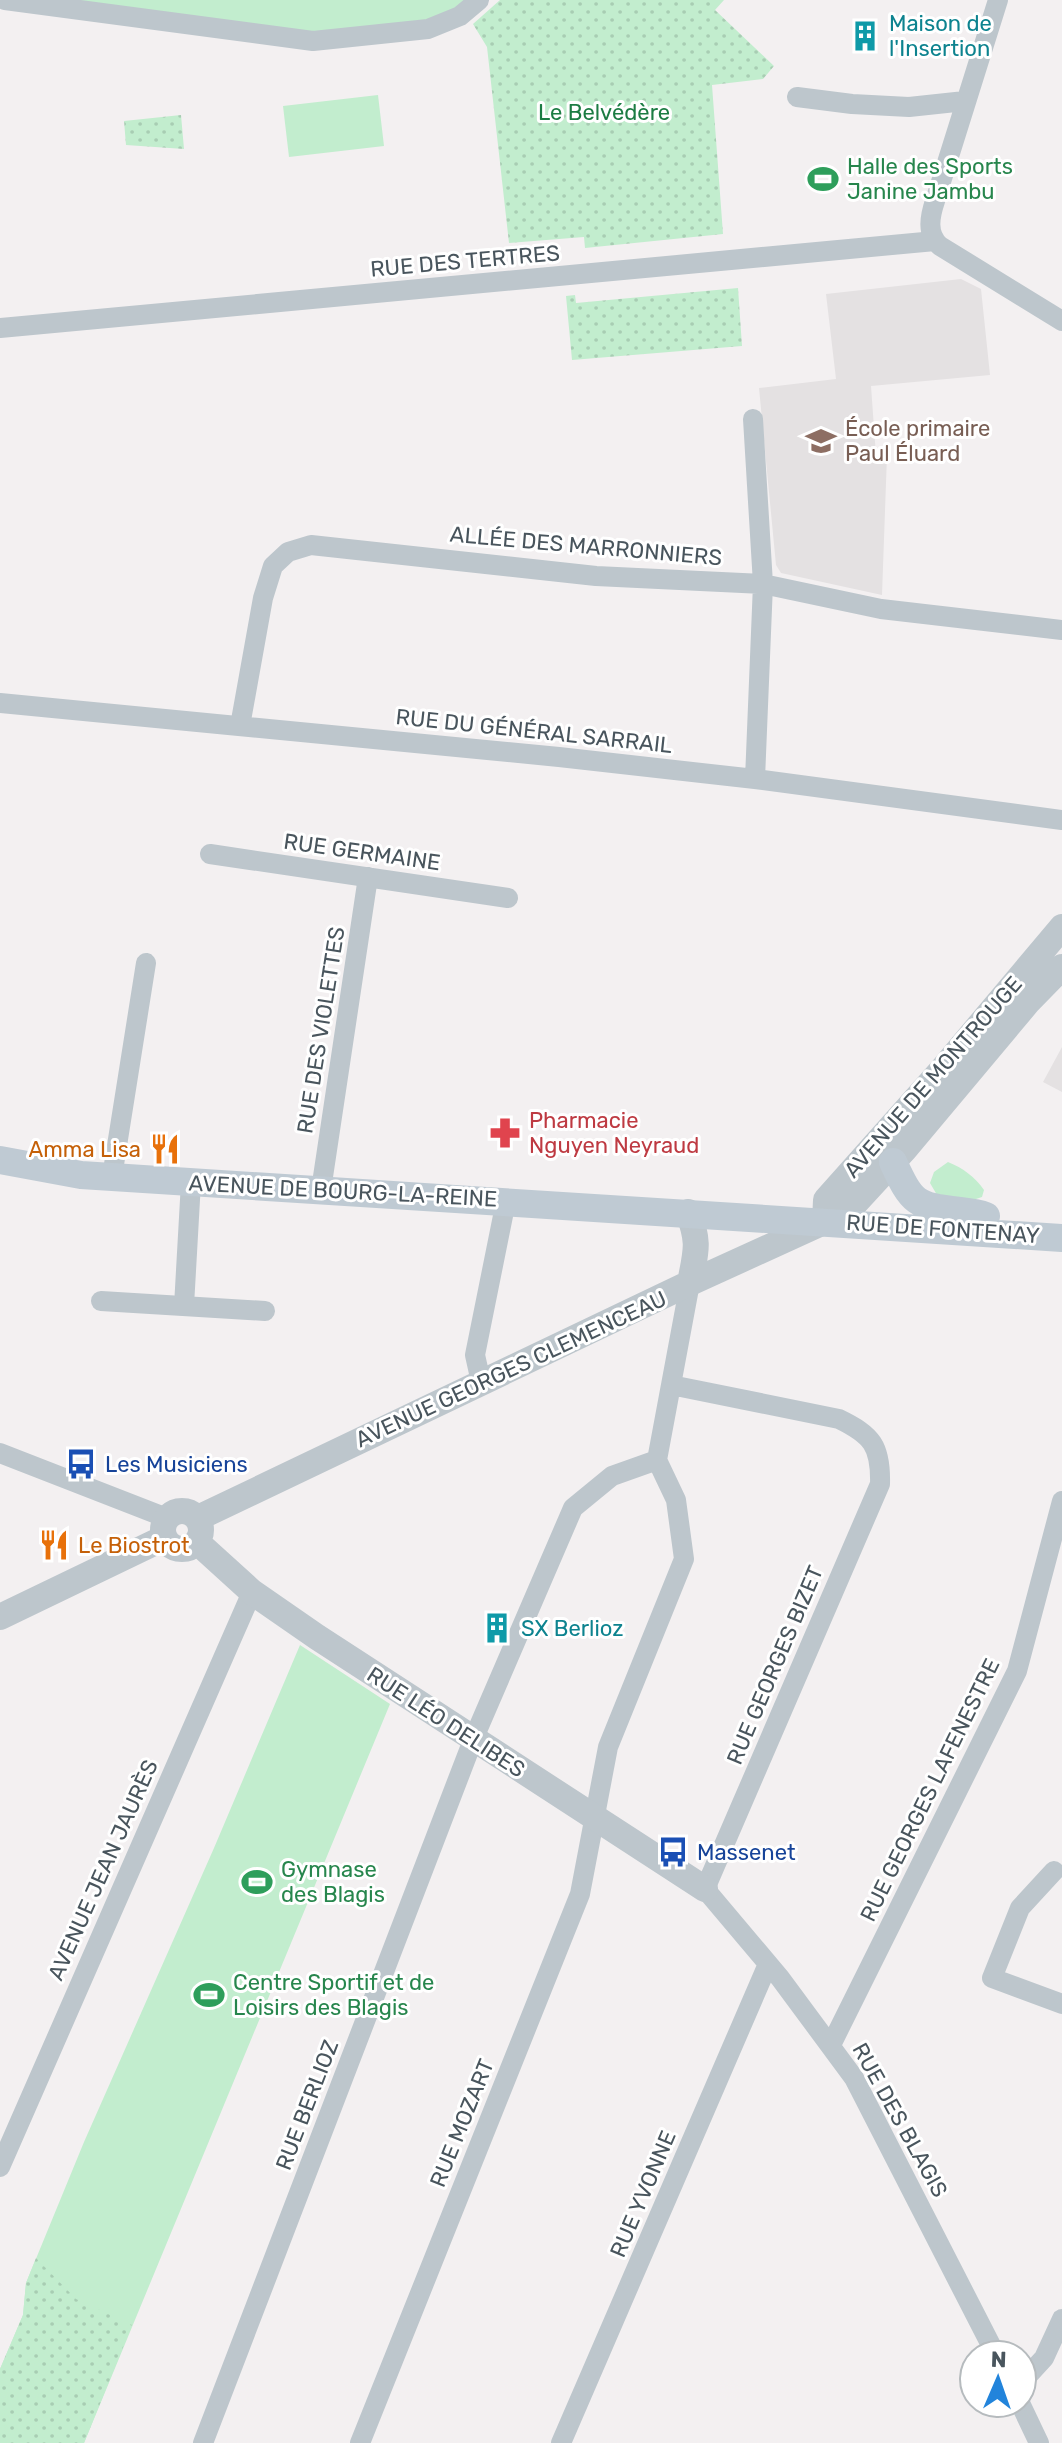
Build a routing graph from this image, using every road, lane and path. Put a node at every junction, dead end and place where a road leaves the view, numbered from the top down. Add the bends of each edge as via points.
1 (5, 0) edge
2 (479, 0) edge
3 (998, 0) edge
4 (797, 97) dead end
5 (965, 101) junction
6 (935, 241) junction
7 (1062, 321) edge
8 (0, 328) edge
9 (753, 419) dead end
10 (763, 584) junction
11 (1062, 630) edge
12 (0, 703) edge
13 (240, 726) junction
14 (755, 779) junction
15 (1062, 820) edge
16 (210, 854) dead end
17 (368, 877) junction
18 (508, 898) dead end
19 (1062, 927) edge
20 (146, 963) dead end
21 (1062, 967) edge
22 (0, 1160) edge
23 (893, 1162) junction
24 (112, 1177) junction
25 (191, 1182) junction
26 (321, 1190) junction
27 (506, 1201) junction
28 (688, 1212) junction
29 (825, 1221) junction
30 (1023, 1234) junction
31 (1062, 1238) edge
32 (690, 1283) junction
33 (101, 1301) dead end
34 (184, 1306) junction
35 (265, 1311) dead end
36 (481, 1382) junction
37 (671, 1385) junction
38 (0, 1453) edge
39 (657, 1460) junction
40 (1062, 1501) edge
41 (166, 1528) junction
42 (198, 1530) junction
43 (252, 1592) junction
44 (0, 1617) edge
45 (473, 1740) junction
46 (595, 1817) junction
47 (1054, 1871) dead end
48 (705, 1889) junction
49 (768, 1964) junction
50 (1062, 2004) edge
51 (831, 2045) junction
52 (0, 2167) edge
53 (1062, 2319) edge
54 (988, 2339) edge
55 (1038, 2365) edge
56 (1028, 2419) edge
57 (203, 2443) edge
58 (360, 2443) edge
59 (561, 2443) edge
60 (1039, 2443) edge

1 - 2 street via 313,41 428,29 460,16
3 - 5 street
4 - 5 street via 909,107
5 - 6 street via 930,219
6 - 7 street
6 - 8 street, RUE DES TERTRES
9 - 10 street
10 - 11 street, ALLÉE DES MARRONNIERS via 881,609
10 - 13 street, ALLÉE DES MARRONNIERS via 596,576 311,545 288,552 273,566
10 - 14 street
12 - 13 street, RUE DU GÉNÉRAL SARRAIL
13 - 14 street, RUE DU GÉNÉRAL SARRAIL
14 - 15 street, RUE DU GÉNÉRAL SARRAIL
16 - 17 street, RUE GERMAINE
17 - 18 street, RUE GERMAINE
17 - 26 street, RUE DES VIOLETTES
19 - 29 street, AVENUE DE MONTROUGE via 826,1200
20 - 24 street
21 - 23 street, AVENUE DE MONTROUGE
22 - 24 main road, AVENUE DE BOURG-LA-REINE
23 - 29 street, AVENUE DE MONTROUGE via 848,1211
23 - 30 main road via 906,1189 929,1208 981,1214
24 - 25 main road, AVENUE DE BOURG-LA-REINE
25 - 26 main road, AVENUE DE BOURG-LA-REINE
25 - 34 street
26 - 27 main road, AVENUE DE BOURG-LA-REINE
27 - 28 main road, AVENUE DE BOURG-LA-REINE
27 - 36 street via 475,1355
28 - 29 main road, AVENUE DE BOURG-LA-REINE
28 - 32 street via 698,1244
29 - 30 main road, RUE DE FONTENAY
29 - 32 street, AVENUE GEORGES CLEMENCEAU
30 - 31 main road, RUE DE FONTENAY
32 - 36 street, AVENUE GEORGES CLEMENCEAU
32 - 37 street
33 - 34 street
34 - 35 street
36 - 42 street, AVENUE GEORGES CLEMENCEAU
37 - 39 street
37 - 48 street, RUE GEORGES BIZET via 839,1419 863,1431 880,1459 880,1484
38 - 41 street
39 - 45 street, RUE BERLIOZ via 612,1476 573,1508
39 - 46 street, RUE MOZART via 676,1500 684,1559 608,1747
40 - 51 street, RUE GEORGES LAFENESTRE via 1017,1671
41 - 42 street via 172,1546 183,1549
41 - 44 street
42 - 43 street, RUE LÉO DELIBES
43 - 45 street, RUE LÉO DELIBES
43 - 52 street, AVENUE JEAN JAURÈS
45 - 46 street, RUE LÉO DELIBES
45 - 57 street, RUE BERLIOZ
46 - 48 street, RUE LÉO DELIBES
46 - 58 street, RUE MOZART via 580,1894
47 - 50 street via 1020,1908 992,1978
48 - 49 street, RUE DES BLAGIS
49 - 51 street, RUE DES BLAGIS
49 - 59 street, RUE YVONNE
51 - 54 street, RUE DES BLAGIS via 854,2078
53 - 55 street
56 - 60 street

